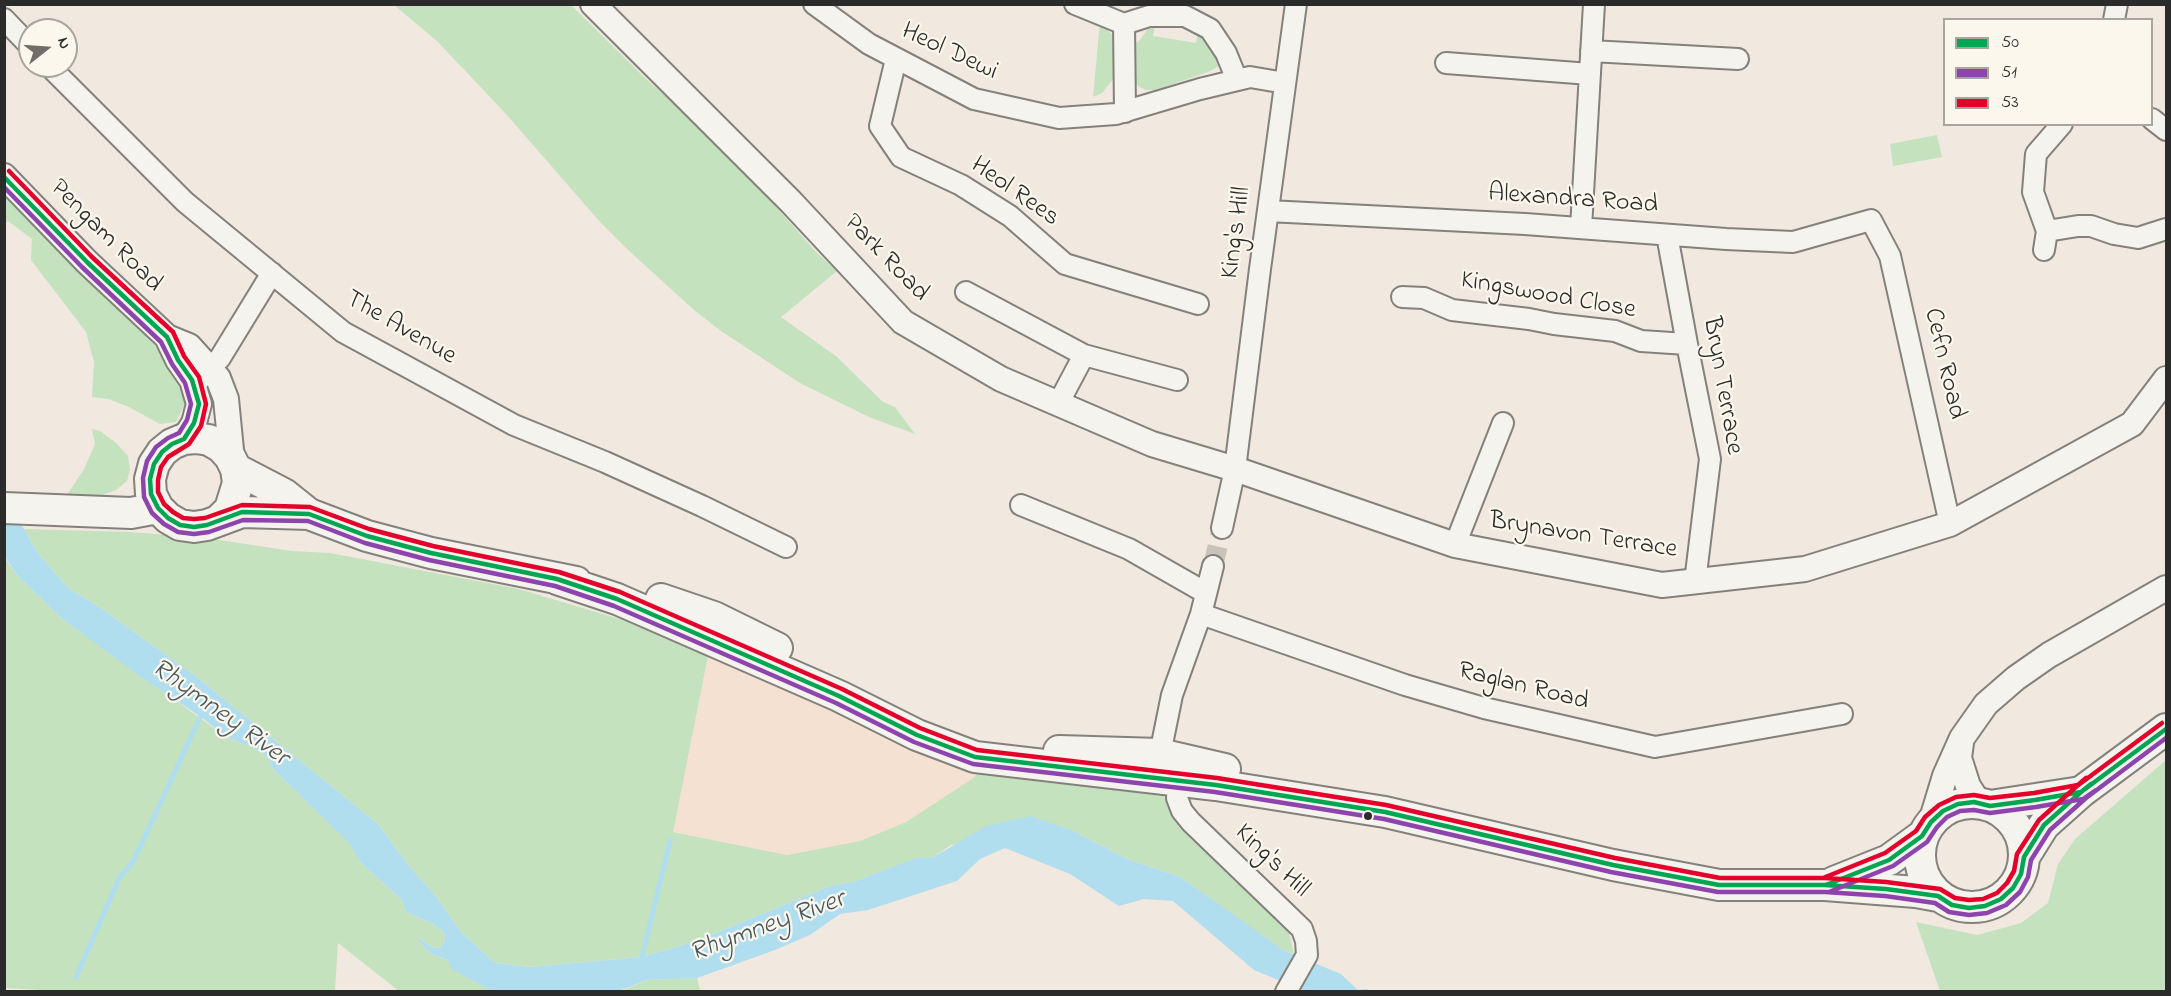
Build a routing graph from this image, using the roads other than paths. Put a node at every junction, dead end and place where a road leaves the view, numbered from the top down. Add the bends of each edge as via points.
1 (593, 4) edge
2 (814, 4) edge
3 (1075, 4) edge
4 (1296, 4) edge
5 (1594, 4) edge
6 (4, 20) edge
7 (1124, 24) junction
8 (18, 34) edge
9 (1591, 51) junction
10 (896, 58) junction
11 (1738, 59) dead end
12 (1446, 63) dead end
13 (1590, 74) junction
14 (61, 78) edge
15 (1237, 81) junction
16 (1285, 83) junction
17 (1125, 112) junction
18 (2153, 120) edge
19 (2060, 126) edge
20 (2166, 130) edge
21 (4, 176) edge
22 (1268, 211) junction
23 (1871, 220) joint
24 (1581, 228) junction
25 (2166, 229) edge
26 (1667, 235) junction
27 (272, 273) junction
28 (966, 292) dead end
29 (1402, 297) dead end
30 (1198, 304) dead end
31 (167, 337) junction
32 (1687, 344) junction
33 (1084, 355) junction
34 (210, 368) junction
35 (2166, 379) edge
36 (1177, 380) dead end
37 (195, 389) junction
38 (1058, 405) junction
39 (1503, 423) dead end
40 (184, 439) junction
41 (234, 465) junction
42 (1235, 469) junction
43 (1021, 505) dead end
44 (4, 508) edge
45 (158, 508) junction
46 (309, 514) junction
47 (220, 519) junction
48 (1950, 524) junction
49 (1222, 528) tunnel mouth
50 (1455, 545) junction
51 (786, 548) dead end
52 (1213, 566) tunnel mouth
53 (557, 579) junction
54 (1695, 582) junction
55 (2166, 588) edge
56 (1206, 592) junction
57 (1201, 614) junction
58 (1842, 714) dead end
59 (2166, 729) edge
60 (1962, 738) junction
61 (1160, 754) junction
62 (1178, 780) junction
63 (2081, 792) junction
64 (1984, 804) junction
65 (1379, 811) junction
66 (1926, 829) junction
67 (2024, 857) junction
68 (1825, 885) junction
69 (1938, 896) junction
70 (1287, 991) edge

1 - 38 street, Park Road via 791,202 903,322 1001,379
2 - 10 street, Heol Dewi via 869,44
3 - 7 street
4 - 16 street, King's Hill
5 - 9 street
6 - 8 street
7 - 15 street via 1149,16 1185,16 1210,29 1226,53
7 - 17 street
9 - 11 street
9 - 13 street
10 - 17 street, Heol Dewi via 974,99 1059,118
10 - 30 street, Heol Rees via 880,126 901,157 961,185 1010,216 1065,264
12 - 13 street
13 - 24 street
14 - 27 street, The Avenue via 185,202
15 - 16 street, Heol Dewi via 1250,77
15 - 17 street, Heol Dewi
16 - 22 street, King's Hill
18 - 20 street
19 - 25 street via 2036,154 2033,192 2045,241 2078,226 2138,238
21 - 31 street, Pengam Road
22 - 24 street, Alexandra Road
22 - 42 street, King's Hill
23 - 26 street, Alexandra Road via 1794,242
23 - 48 street, Cefn Road via 1890,256
24 - 26 street, Alexandra Road
26 - 32 street, Bryn Terrace
27 - 34 street
27 - 51 street, The Avenue via 343,332 514,425 605,462
28 - 33 street
29 - 32 street, Kingswood Close via 1424,298 1452,310 1615,332 1641,341
31 - 34 street, Pengam Road via 189,346
31 - 37 street, Pengam Road
32 - 54 street, Bryn Terrace via 1710,459
33 - 36 street
33 - 38 street
34 - 37 street via 201,375
34 - 41 street, Pengam Road via 226,399
35 - 48 street, Brynavon Terrace via 2132,424
37 - 40 street, Pengam Road via 199,404
38 - 42 street, Park Road via 1152,444
39 - 50 street
40 - 41 main road via 209,440 221,447
40 - 45 main road via 162,452 153,464 151,494
41 - 46 main road via 284,494
41 - 47 main road via 238,483 235,496
42 - 49 street, King's Hill
42 - 50 street, Brynavon Terrace
43 - 56 street via 1129,549
44 - 45 main road via 131,513
45 - 47 main road via 180,525 194,527
46 - 47 main road via 256,511
46 - 53 main road via 431,554
48 - 54 street, Brynavon Terrace via 1805,569
50 - 54 street, Brynavon Terrace via 1662,585
52 - 56 street
53 - 61 main road via 668,601 714,617 869,693 978,740 1061,751
53 - 62 main road via 617,598 839,696 917,735 975,757
55 - 60 street via 2016,678 1986,704
56 - 57 street
57 - 58 street, Raglan Road via 1405,685 1484,708 1655,747
57 - 61 street via 1172,695
59 - 63 main road
60 - 64 street via 1959,758 1968,786
60 - 66 street
61 - 65 main road via 1254,775
62 - 65 main road
62 - 70 street, King's Hill via 1177,798 1191,822 1302,929 1307,955
63 - 64 main road
63 - 67 main road via 2044,825
64 - 66 main road via 1958,804 1943,811
64 - 67 main road via 2004,813 2015,825
65 - 68 main road via 1613,865 1719,885
66 - 68 main road via 1889,860
66 - 69 main road via 1919,852 1920,868
67 - 69 main road via 2021,874 2001,899 1969,908
68 - 69 main road

